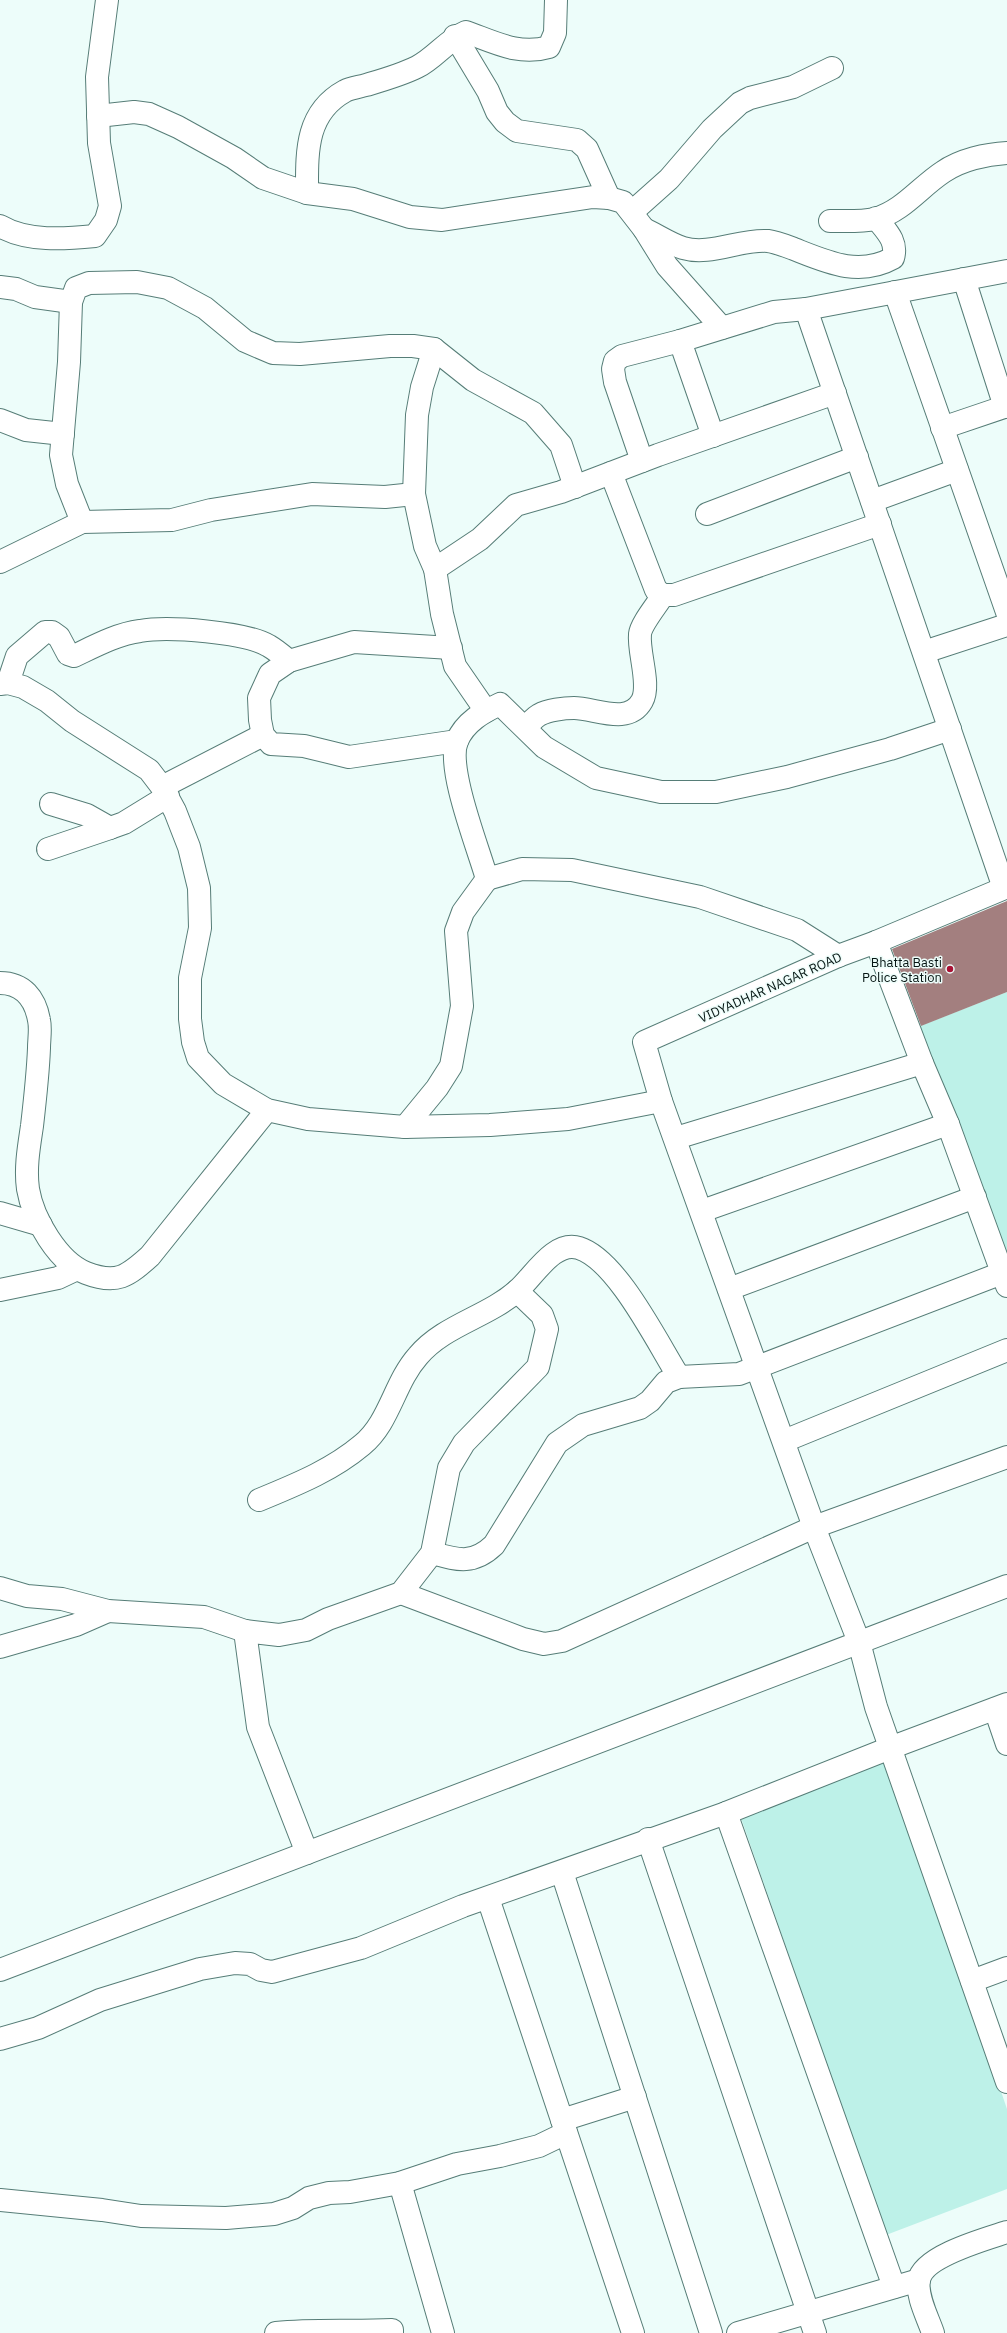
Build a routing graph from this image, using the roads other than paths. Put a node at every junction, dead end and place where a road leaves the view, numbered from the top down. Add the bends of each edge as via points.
1 (107, 0) edge
2 (556, 0) edge
3 (455, 36) junction
4 (832, 68) dead end
5 (98, 116) junction
6 (1007, 153) edge
7 (307, 193) junction
8 (609, 198) junction
9 (876, 218) junction
10 (638, 221) junction
11 (830, 221) dead end
12 (0, 226) edge
13 (1007, 271) edge
14 (964, 279) junction
15 (0, 287) edge
16 (895, 292) junction
17 (71, 302) junction
18 (806, 309) junction
19 (722, 328) junction
20 (680, 341) junction
21 (434, 350) junction
22 (835, 393) junction
23 (1006, 407) edge
24 (0, 420) edge
25 (942, 428) junction
26 (63, 434) junction
27 (713, 436) junction
28 (857, 457) junction
29 (642, 461) junction
30 (957, 470) junction
31 (610, 473) junction
32 (575, 487) junction
33 (414, 494) junction
34 (872, 501) junction
35 (708, 514) dead end
36 (82, 522) junction
37 (880, 524) junction
38 (0, 562) edge
39 (435, 569) junction
40 (1000, 569) edge
41 (663, 595) junction
42 (1007, 612) edge
43 (1007, 624) edge
44 (451, 648) junction
45 (924, 652) junction
46 (289, 661) junction
47 (4, 684) edge
48 (486, 711) junction
49 (526, 728) junction
50 (950, 729) junction
51 (263, 735) junction
52 (457, 741) junction
53 (165, 791) junction
54 (51, 804) dead end
55 (110, 828) junction
56 (48, 849) dead end
57 (487, 879) junction
58 (1006, 887) edge
59 (876, 942) junction
60 (838, 956) junction
61 (0, 983) edge
62 (922, 1063) junction
63 (661, 1101) junction
64 (267, 1110) junction
65 (948, 1124) junction
66 (405, 1127) junction
67 (676, 1138) junction
68 (974, 1197) junction
69 (702, 1211) junction
70 (0, 1213) edge
71 (41, 1225) junction
72 (77, 1269) junction
73 (1005, 1280) edge
74 (729, 1289) junction
75 (0, 1290) edge
76 (517, 1291) junction
77 (1007, 1350) edge
78 (757, 1367) junction
79 (679, 1377) junction
80 (784, 1441) junction
81 (1007, 1457) edge
82 (259, 1500) dead end
83 (814, 1527) junction
84 (432, 1553) junction
85 (1007, 1586) edge
86 (0, 1588) edge
87 (401, 1593) junction
88 (108, 1611) junction
89 (246, 1631) junction
90 (859, 1642) junction
91 (0, 1647) edge
92 (1001, 1706) edge
93 (1007, 1744) edge
94 (890, 1748) junction
95 (726, 1813) junction
96 (648, 1839) junction
97 (307, 1853) junction
98 (562, 1872) junction
99 (488, 1898) junction
100 (1007, 1968) edge
101 (0, 1970) edge
102 (972, 1981) junction
103 (0, 2039) edge
104 (1007, 2082) edge
105 (635, 2097) junction
106 (564, 2127) junction
107 (400, 2183) junction
108 (0, 2200) edge
109 (1007, 2232) edge
110 (918, 2280) junction
111 (894, 2287) junction
112 (808, 2313) junction
113 (276, 2333) edge
114 (350, 2333) edge
115 (392, 2333) edge
116 (443, 2333) edge
117 (633, 2333) edge
118 (711, 2333) edge
119 (738, 2333) edge
120 (815, 2333) edge
121 (933, 2333) edge

1 - 5 street via 98,77
2 - 3 street via 554,33 548,47 532,52 509,48 466,32
3 - 7 street via 419,66 396,77 346,91 324,108 313,127 307,145
3 - 8 street via 505,122 517,131 577,140 587,149
4 - 10 street via 793,87 740,103 712,129 669,179
5 - 7 street via 134,112 150,114 178,126 263,178
5 - 12 street via 99,143 110,206 106,220 95,236 49,239 10,232
6 - 9 street via 960,163 944,171 909,201
7 - 8 street via 353,200 410,217 442,220 593,197
8 - 10 street via 623,202
9 - 10 street via 892,239 895,249 892,258 881,264 856,269 833,264 768,241 743,242 709,249 684,248
9 - 11 street
10 - 19 street via 667,266
13 - 14 street
14 - 16 street
14 - 23 street
15 - 17 street via 16,289 35,297
16 - 18 street
16 - 25 street
17 - 21 street via 76,288 89,283 137,282 168,288 205,308 245,341 272,353 300,354 390,346 413,346
17 - 26 street
18 - 19 street via 774,312
18 - 22 street
19 - 20 street
20 - 27 street
20 - 29 street via 622,356 615,361 615,382
21 - 32 street via 473,380 533,413 561,445
21 - 33 street via 422,387 417,415
22 - 27 street
22 - 28 street
23 - 25 street
24 - 26 street via 26,430
25 - 30 street
26 - 36 street via 61,455 67,484
27 - 29 street
28 - 34 street
28 - 35 street
29 - 31 street
30 - 34 street
30 - 40 street
31 - 32 street
31 - 41 street via 656,590
32 - 39 street via 516,505 480,539
33 - 36 street via 385,497 312,494 211,510 172,520
33 - 39 street via 425,546
34 - 37 street
36 - 38 street
37 - 41 street via 674,595
37 - 45 street
39 - 44 street via 442,614
40 - 42 street
41 - 49 street via 640,634 645,690 642,701 633,711 616,715 575,708 554,710 538,715
43 - 45 street
44 - 46 street via 354,642
44 - 48 street via 455,666
45 - 50 street
46 - 47 street via 268,645 188,629 140,631 109,640 74,656 68,654 59,637 52,632 45,632 17,656
46 - 51 street via 270,674 259,698
47 - 53 street via 23,686 47,701 72,721 149,770
48 - 49 street via 500,704
48 - 52 street via 476,716
49 - 50 street via 544,747 596,778 661,792 716,792 795,775 890,749
50 - 58 street
51 - 52 street via 271,744 304,746 349,757
51 - 53 street
52 - 57 street via 455,763 459,786
53 - 55 street via 124,823
53 - 64 street via 189,847 199,888 200,928 190,978 190,1019 198,1058 223,1084
54 - 55 street via 88,815
55 - 56 street
57 - 60 street via 522,868 572,870 700,897 797,930
57 - 66 street via 463,912 456,931 462,1006 451,1066 437,1088
58 - 59 street, VIDYADHAR NAGAR ROAD
59 - 60 street, VIDYADHAR NAGAR ROAD
59 - 62 street
60 - 63 street, VIDYADHAR NAGAR ROAD via 644,1042
61 - 71 street via 13,983 24,989 34,1004 39,1021 38,1078 28,1160 28,1190
62 - 65 street
62 - 67 street
63 - 66 street via 568,1119 490,1125
63 - 67 street
64 - 66 street via 308,1120
64 - 72 street via 150,1256 128,1276 101,1278
65 - 68 street
65 - 69 street
67 - 69 street
68 - 73 street
68 - 74 street
69 - 74 street
70 - 71 street
71 - 72 street via 59,1253
72 - 75 street via 58,1278
73 - 78 street
74 - 78 street
76 - 79 street via 557,1251 568,1246 594,1255 621,1284
76 - 82 street via 427,1346 404,1376 383,1422 363,1444 308,1480
76 - 84 street via 542,1315 547,1329 538,1367 464,1443 453,1462 442,1498
77 - 80 street
78 - 79 street via 739,1374
78 - 80 street
79 - 84 street via 666,1382 650,1401 640,1408 583,1424 557,1443 494,1545 484,1555 455,1560
80 - 83 street
81 - 83 street
83 - 87 street via 562,1641 544,1644 488,1627
83 - 90 street
84 - 87 street
85 - 90 street
86 - 88 street via 27,1596 62,1599
87 - 89 street via 328,1619 306,1630 279,1635
88 - 89 street via 204,1617
88 - 91 street via 76,1625
89 - 97 street via 258,1727
90 - 94 street via 876,1708
90 - 97 street
92 - 93 street
92 - 94 street
94 - 95 street
94 - 102 street
95 - 96 street
95 - 111 street
96 - 98 street
96 - 112 street
97 - 101 street
98 - 99 street
98 - 105 street
99 - 103 street via 361,1948 272,1972 250,1964 235,1963 200,1969 100,2000 38,2028
99 - 106 street
100 - 102 street
102 - 104 street
105 - 106 street
105 - 118 street
106 - 107 street via 540,2146 457,2164
106 - 117 street
107 - 108 street via 315,2196 293,2208 274,2214 226,2218 141,2216
107 - 116 street
109 - 110 street via 966,2245 927,2266
110 - 111 street
110 - 121 street via 921,2299
111 - 112 street
112 - 119 street
112 - 120 street
113 - 114 street via 323,2330
114 - 115 street via 392,2330

